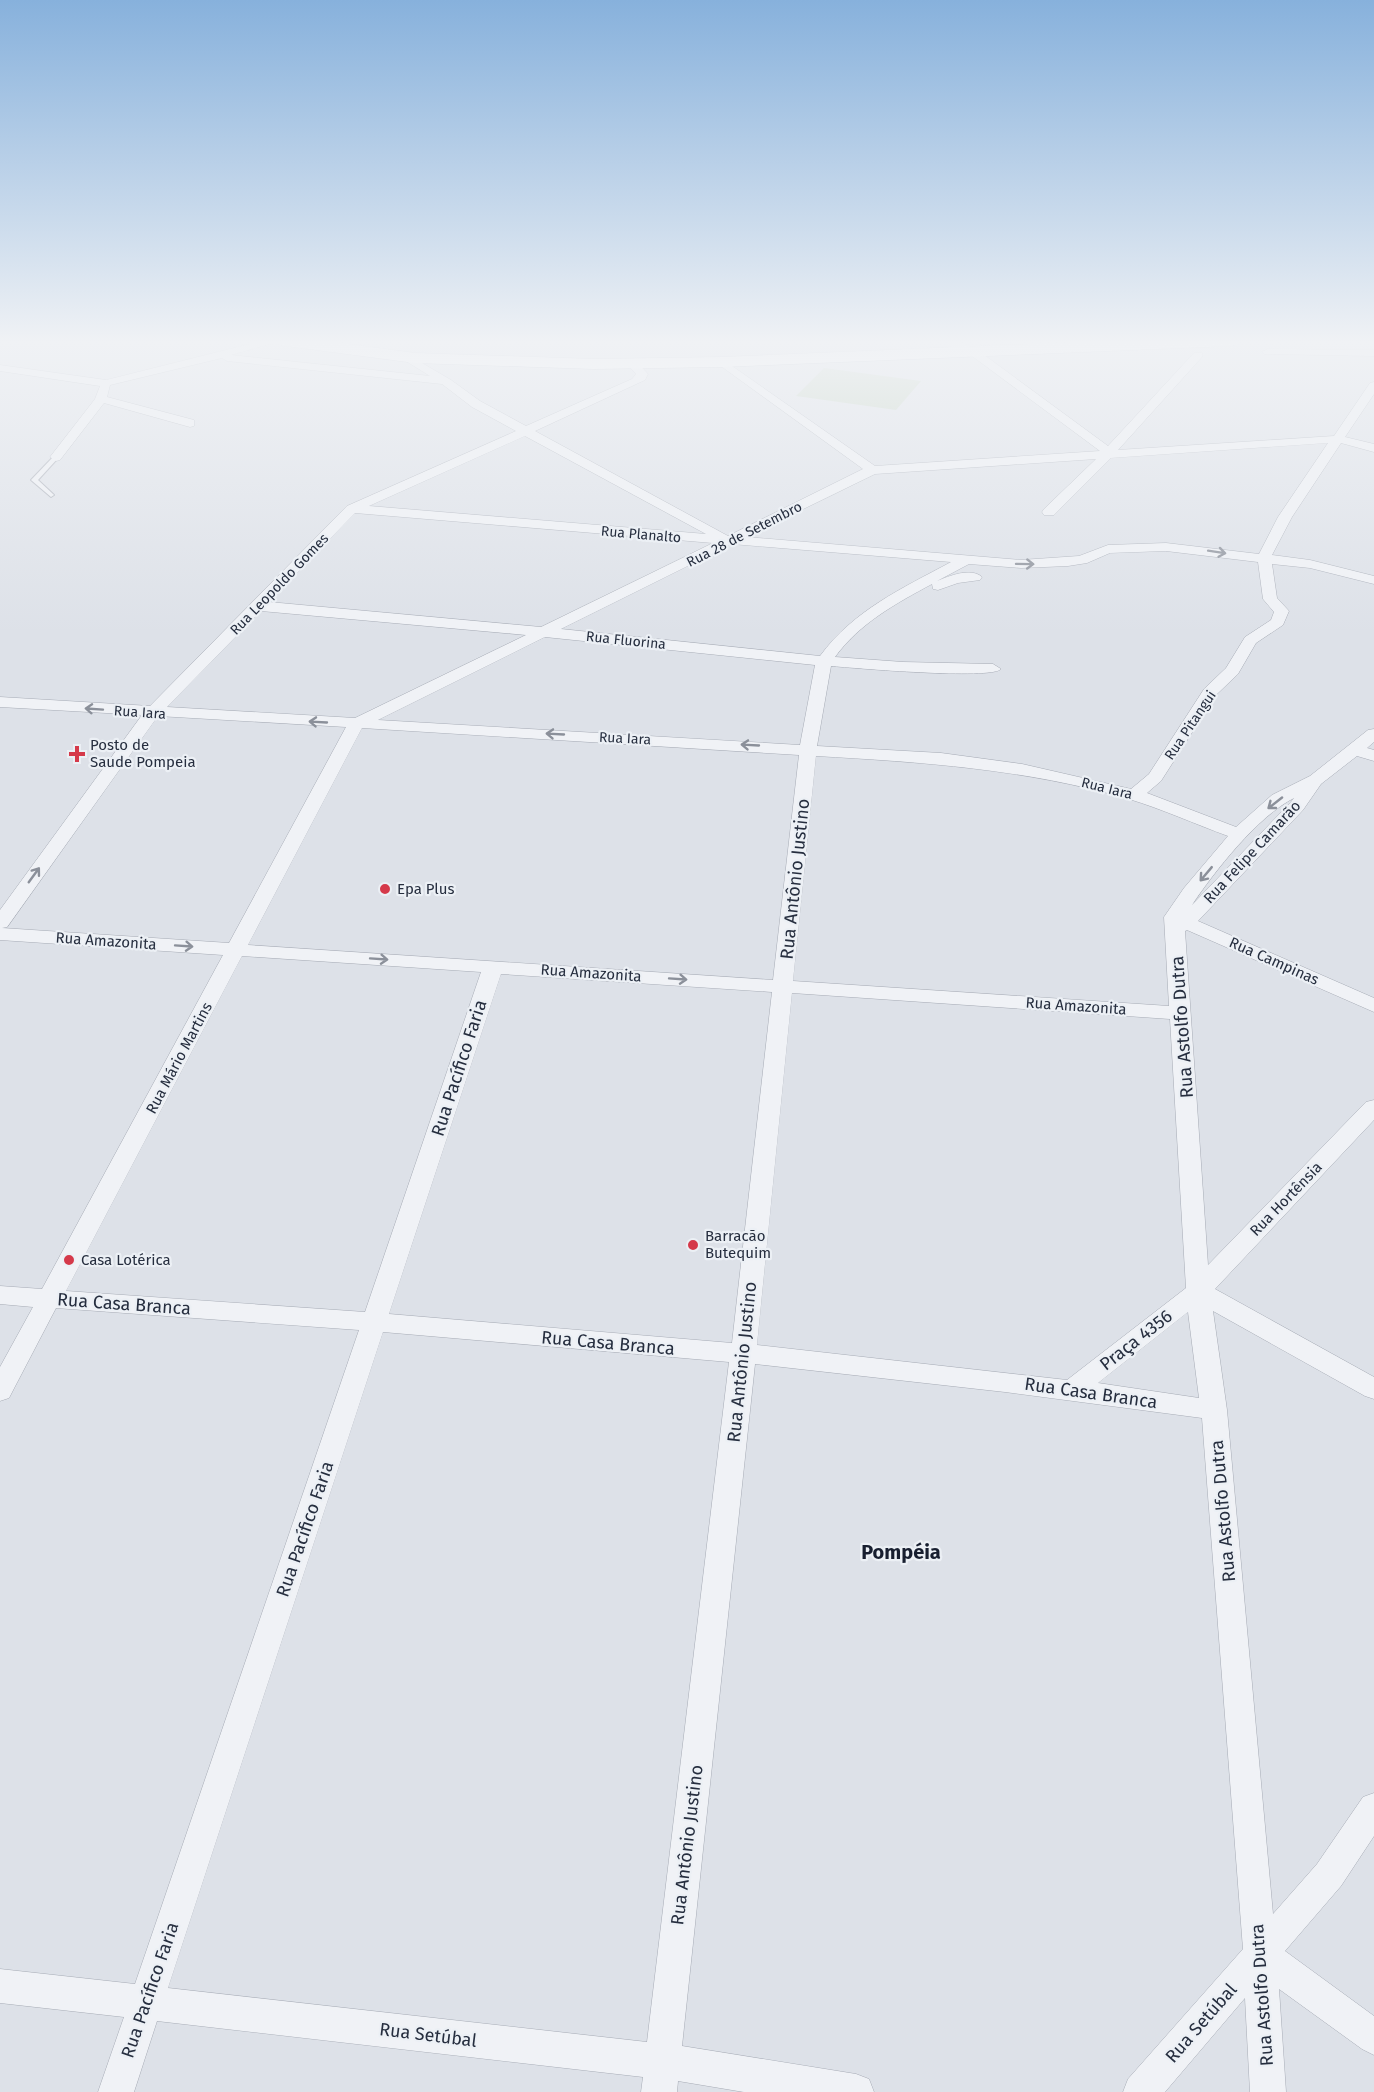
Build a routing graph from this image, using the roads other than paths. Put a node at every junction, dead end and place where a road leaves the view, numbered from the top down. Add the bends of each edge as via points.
1 (70, 439) edge
2 (507, 439) edge
3 (538, 439) edge
4 (830, 439) edge
5 (1091, 439) edge
6 (1121, 439) edge
7 (1338, 439) junction
8 (1374, 448) edge
9 (1109, 452) junction
10 (56, 457) joint
11 (872, 470) junction
12 (51, 495) dead end
13 (352, 508) junction
14 (1049, 512) dead end
15 (730, 541) junction
16 (1264, 558) junction
17 (966, 561) junction
18 (975, 577) dead end
19 (1374, 580) edge
20 (259, 606) junction
21 (545, 632) junction
22 (841, 638) junction
23 (824, 661) junction
24 (993, 669) dead end
25 (0, 702) edge
26 (152, 713) junction
27 (356, 724) junction
28 (1374, 734) edge
29 (808, 748) junction
30 (1354, 749) junction
31 (1374, 756) edge
32 (1316, 780) junction
33 (1136, 795) junction
34 (1239, 834) junction
35 (0, 922) edge
36 (1178, 923) junction
37 (0, 934) edge
38 (237, 950) junction
39 (493, 966) junction
40 (784, 986) junction
41 (1374, 1006) edge
42 (1181, 1013) junction
43 (1374, 1107) edge
44 (1198, 1291) junction
45 (0, 1294) edge
46 (48, 1299) junction
47 (374, 1323) junction
48 (743, 1355) junction
49 (1073, 1389) junction
50 (1374, 1389) edge
51 (0, 1391) edge
52 (1214, 1410) junction
53 (1374, 1808) edge
54 (1260, 1954) junction
55 (0, 1986) edge
56 (146, 2002) junction
57 (1374, 2037) edge
58 (661, 2077) edge
59 (116, 2092) edge
60 (856, 2092) edge
61 (1141, 2092) edge
62 (1268, 2092) edge

1 - 10 street
2 - 13 street, Rua Leopoldo Gomes
3 - 15 street
4 - 11 street
5 - 9 street
6 - 9 street
7 - 8 street, Rua 28 de Setembro
7 - 9 street, Rua 28 de Setembro
7 - 16 street via 1285,517
9 - 11 street, Rua 28 de Setembro
9 - 14 street
10 - 12 lane via 34,480
11 - 15 street, Rua 28 de Setembro
13 - 15 street, Rua Planalto
13 - 20 street, Rua Leopoldo Gomes
15 - 17 street, Rua Planalto
15 - 21 street, Rua 28 de Setembro
17 -> 16 street, Rua Antônio Justino via 1055,564 1082,560 1108,549 1143,547
16 - 19 street, Rua Antônio Justino via 1310,564
16 - 33 street, Rua Pitangui via 1270,599 1282,611 1278,622 1251,640 1232,670 1210,692 1155,777
17 - 22 street, Rua Antônio Justino via 880,606
18 - 22 street, Rua Antônio Justino via 956,579 926,591
20 - 21 street, Rua Fluorina
20 - 26 street, Rua Leopoldo Gomes
21 - 23 street, Rua Fluorina
21 - 27 street, Rua 28 de Setembro
22 - 23 street, Rua Antônio Justino
23 - 24 street, Rua Fluorina
23 - 29 street, Rua Antônio Justino
26 -> 25 street, Rua Iara
27 -> 26 street, Rua Iara
35 -> 26 street, Rua Leopoldo Gomes
29 -> 27 street, Rua Iara
27 - 38 street, Rua Mário Martins
28 - 30 street, Rua Felipe Camarão
29 - 33 street, Rua Iara via 941,758 1022,769
29 - 40 street, Rua Antônio Justino
30 - 31 street
30 - 32 street, Rua Felipe Camarão
32 -> 34 street, Rua Felipe Camarão via 1278,799
32 - 36 street, Rua Felipe Camarão via 1297,806
33 - 34 street, Rua Iara
34 -> 36 street, Rua Felipe Camarão via 1191,892
36 - 41 street, Rua Campinas
36 - 42 street, Rua Astolfo Dutra
37 -> 38 street, Rua Amazonita
38 -> 39 street, Rua Amazonita
38 - 46 street, Rua Mário Martins
39 -> 40 street, Rua Amazonita
39 - 47 street, Rua Pacífico Faria
40 - 42 street, Rua Amazonita
40 - 48 street, Rua Antônio Justino
42 - 44 street, Rua Astolfo Dutra
43 - 44 street, Rua Hortênsia
44 - 49 street, Praça 4356
44 - 50 street
44 - 52 street, Rua Astolfo Dutra
45 - 46 street, Rua Casa Branca
46 - 47 street, Rua Casa Branca
46 - 51 street, Rua Mário Martins
47 - 48 street, Rua Casa Branca
47 - 56 street, Rua Pacífico Faria
48 - 49 street, Rua Casa Branca
48 - 58 street, Rua Antônio Justino
49 - 52 street, Rua Casa Branca
52 - 54 street, Rua Astolfo Dutra
53 - 54 street, Rua Setúbal via 1329,1875
54 - 57 street
54 - 61 street, Rua Setúbal
54 - 62 street, Rua Astolfo Dutra
55 - 56 street, Rua Setúbal
56 - 58 street, Rua Setúbal
56 - 59 street, Rua Pacífico Faria
58 - 60 street, Rua Setúbal

